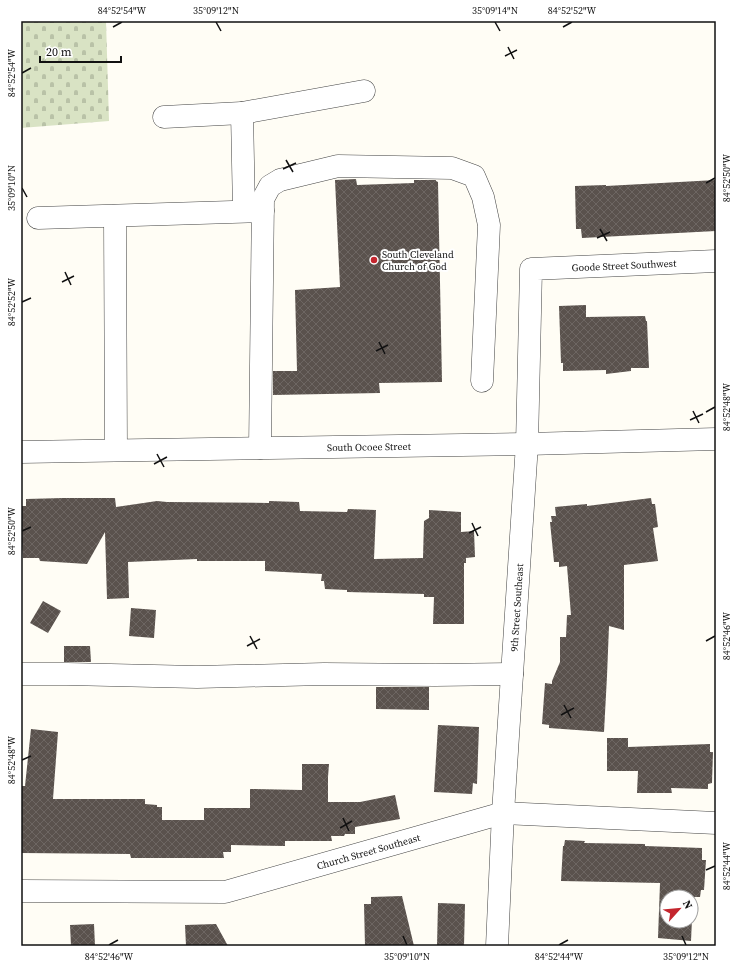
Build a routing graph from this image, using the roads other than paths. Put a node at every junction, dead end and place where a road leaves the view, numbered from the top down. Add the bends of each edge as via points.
1 (364, 91) dead end
2 (242, 113) junction
3 (164, 117) dead end
4 (253, 211) junction
5 (115, 216) junction
6 (38, 218) dead end
7 (716, 262) edge
8 (531, 269) joint
9 (482, 381) dead end
10 (716, 439) edge
11 (527, 444) junction
12 (260, 448) junction
13 (116, 450) junction
14 (21, 452) edge
15 (21, 674) edge
16 (512, 674) junction
17 (503, 813) junction
18 (716, 822) edge
19 (21, 891) edge
20 (496, 946) edge

1 - 2 street
2 - 3 street
2 - 4 street
4 - 5 street
4 - 9 street via 270,186 280,180 338,166 452,168 474,176 483,197 489,225
4 - 12 street
5 - 6 street
5 - 13 street
7 - 8 street, Goode Street Southwest
8 - 11 street, 9th Street Southeast
10 - 11 street, South Ocoee Street
11 - 12 street, South Ocoee Street
11 - 16 street, 9th Street Southeast
12 - 13 street, South Ocoee Street
13 - 14 street, South Ocoee Street
15 - 16 street via 197,677
16 - 17 street, 9th Street Southeast
17 - 18 street, Church Street Southeast
17 - 19 street, Church Street Southeast via 225,892
17 - 20 street, 9th Street Southeast

